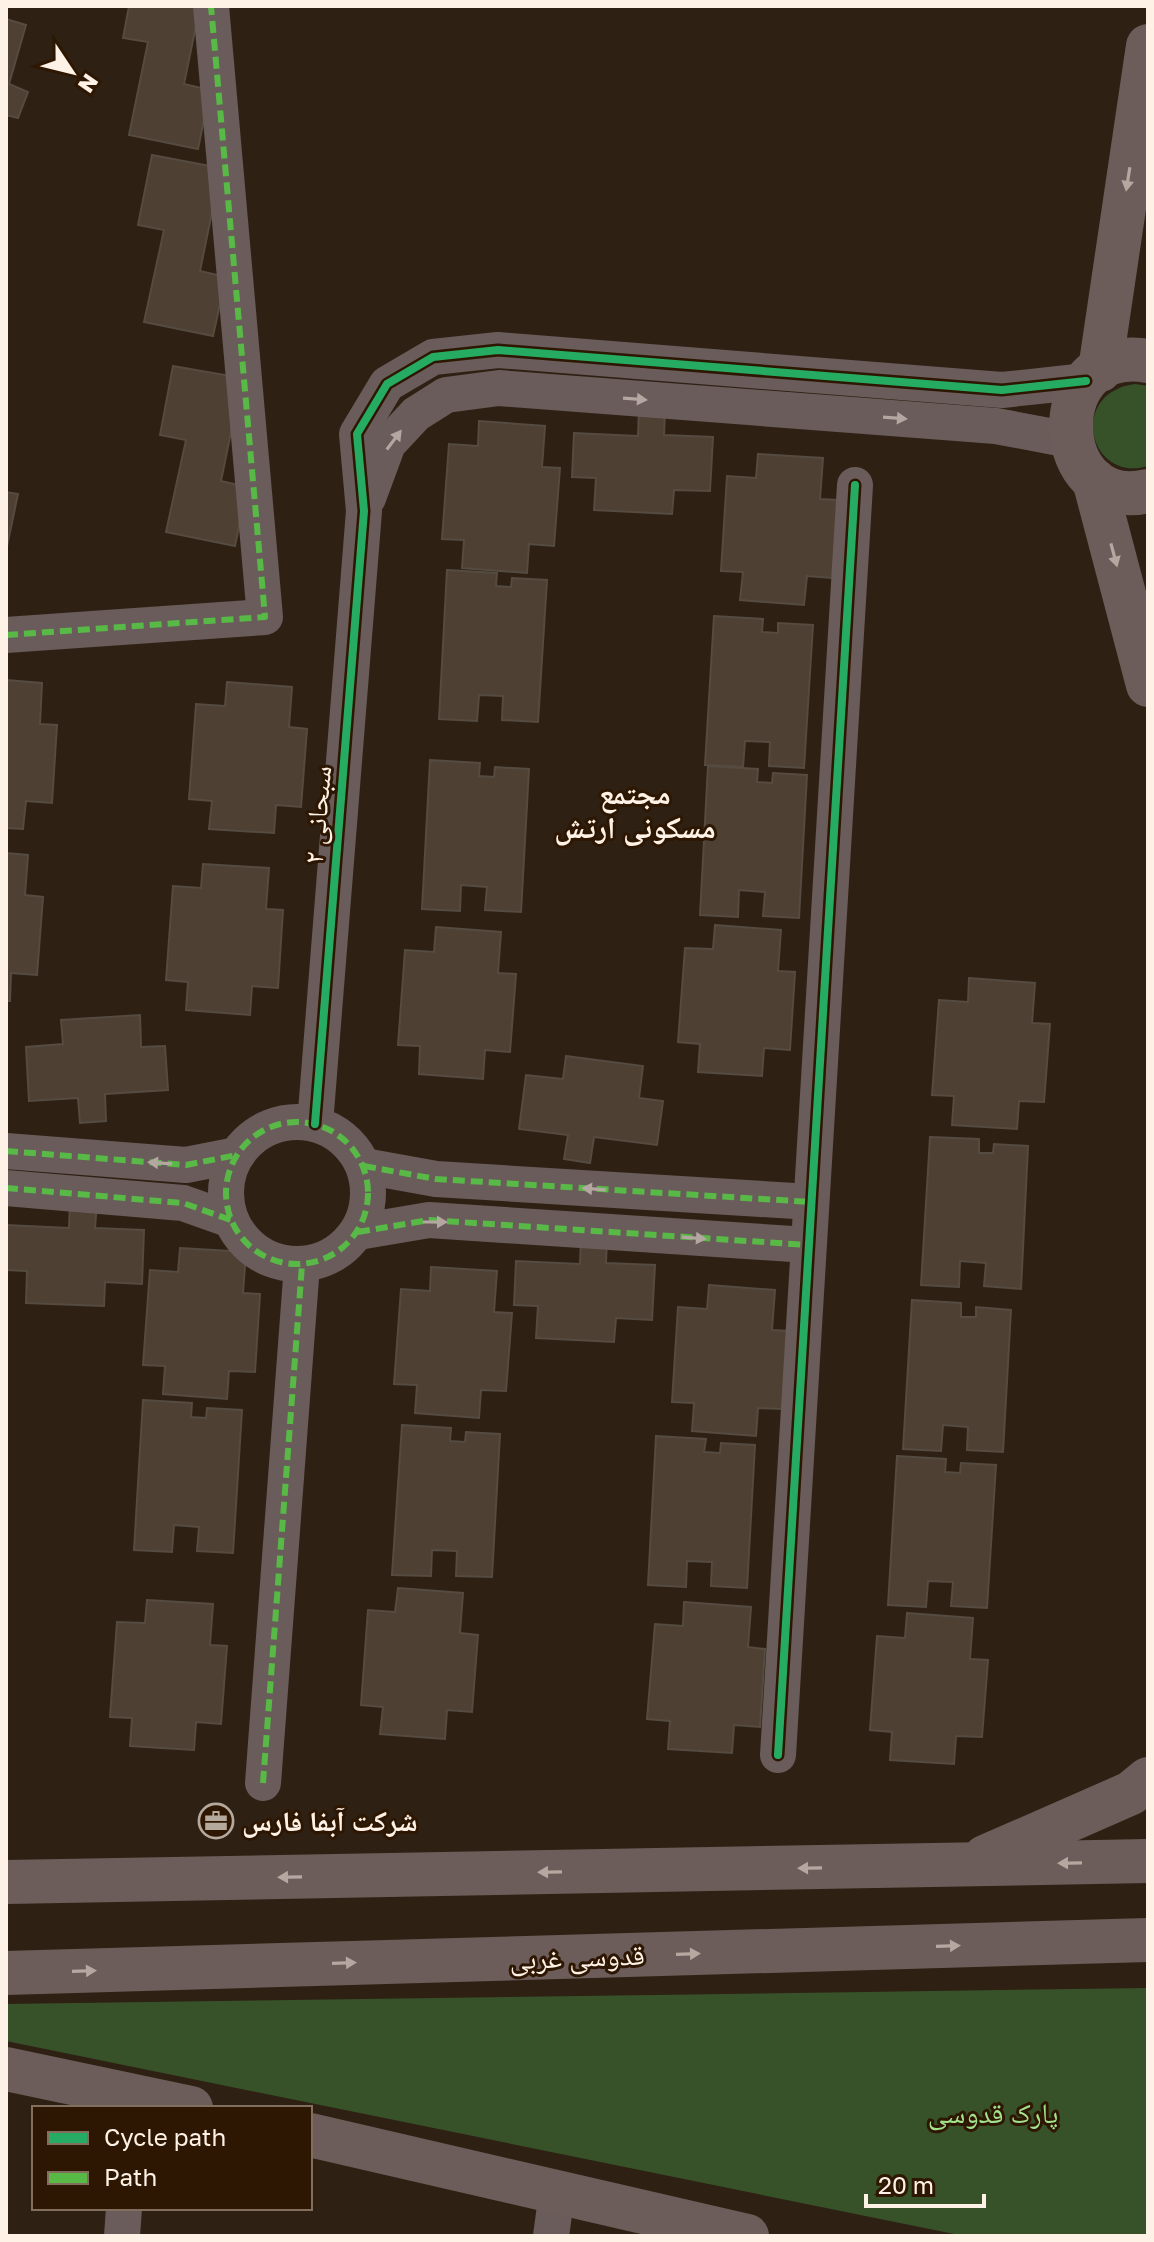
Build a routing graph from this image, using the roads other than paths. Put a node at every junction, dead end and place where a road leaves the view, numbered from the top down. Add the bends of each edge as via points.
1 (211, 6) edge
2 (1148, 46) edge
3 (581, 357) junction
4 (1148, 361) edge
5 (1093, 376) junction
6 (578, 395) junction
7 (1070, 440) junction
8 (1094, 480) junction
9 (855, 485) dead end
10 (1148, 491) edge
11 (364, 511) junction
12 (6, 635) edge
13 (1148, 685) edge
14 (315, 1124) junction
15 (6, 1151) edge
16 (237, 1155) junction
17 (364, 1166) junction
18 (6, 1188) edge
19 (811, 1202) junction
20 (231, 1220) junction
21 (358, 1232) junction
22 (808, 1245) junction
23 (302, 1265) junction
24 (778, 1755) dead end
25 (1148, 1779) edge
26 (263, 1783) dead end
27 (1148, 1861) edge
28 (965, 1865) junction
29 (6, 1882) edge
30 (1148, 1940) edge
31 (6, 1973) edge
32 (6, 2069) edge
33 (132, 2101) edge
34 (174, 2106) edge
35 (312, 2135) edge
36 (557, 2192) junction
37 (124, 2210) edge
38 (122, 2236) edge
39 (551, 2236) edge
40 (747, 2236) edge

1 - 12 street via 265,617
2 -> 5 main road
3 - 5 street via 1002,390
3 - 6 street
3 - 11 street via 498,350 433,357 387,384 357,434
4 - 5 main road via 1115,362
5 - 7 main road via 1075,399
6 -> 7 street via 996,426
11 -> 6 street via 388,444 416,414 446,395 499,388
7 - 8 main road
8 - 10 main road via 1115,490
8 -> 13 main road
9 - 19 street
11 - 14 street, سبحانی ۲
14 - 16 street via 271,1126
14 - 17 street via 353,1147
16 -> 15 street via 186,1165
16 - 20 street via 227,1176
19 -> 17 street via 436,1179
17 - 21 street via 367,1211
18 - 20 street via 183,1203
19 - 22 street
20 - 23 street via 242,1240 259,1254
21 -> 22 street via 429,1220
21 - 23 street via 333,1254
22 - 24 street
23 - 26 street
25 - 28 main road via 1131,1793
27 -> 28 main road
28 -> 29 main road
31 -> 30 main road, قدوسی غربی
32 - 33 main road
33 - 34 main road
35 - 36 main road
36 - 39 street
36 - 40 main road
37 - 38 street

